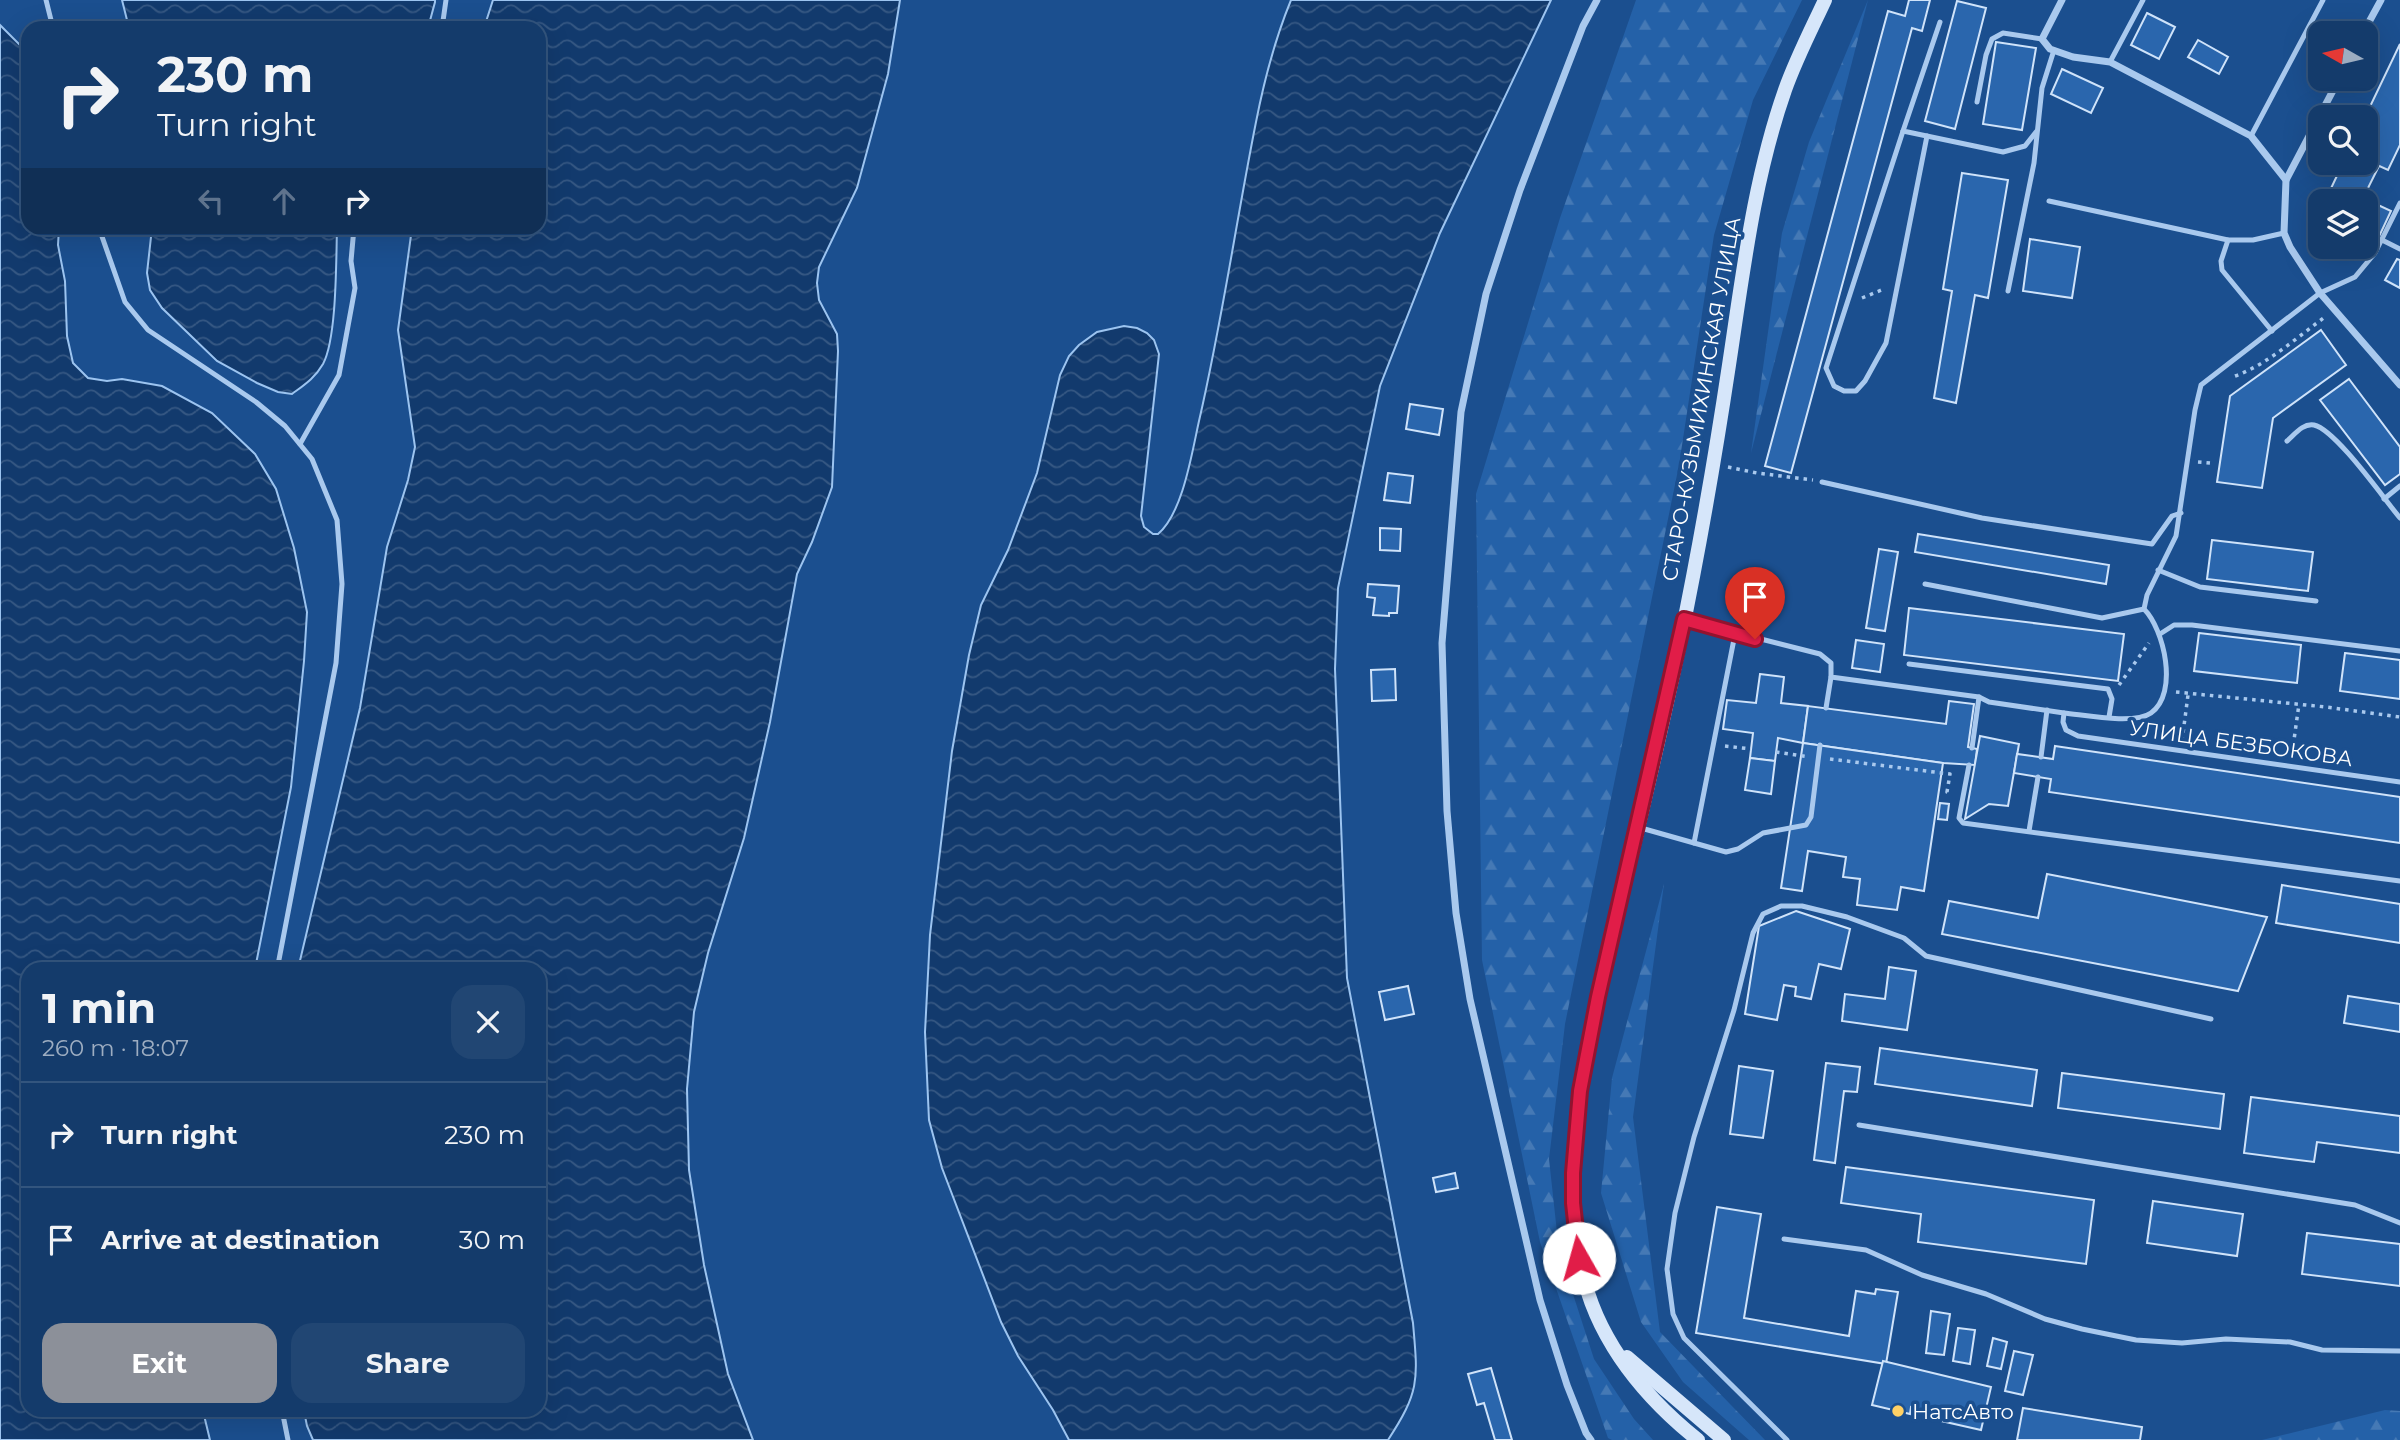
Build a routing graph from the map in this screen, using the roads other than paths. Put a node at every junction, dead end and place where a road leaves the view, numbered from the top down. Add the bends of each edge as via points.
1 (46, 0) edge
2 (446, 0) edge
3 (1597, 0) edge
4 (1825, 0) edge
5 (2062, 0) edge
6 (2143, 0) edge
7 (2323, 0) edge
8 (2381, 0) edge
9 (51, 21) edge
10 (443, 21) edge
11 (2370, 21) edge
12 (1940, 22) dead end
13 (2042, 39) junction
14 (2054, 50) junction
15 (2110, 62) junction
16 (2333, 91) edge
17 (1977, 102) dead end
18 (1903, 131) junction
19 (2036, 132) junction
20 (1927, 136) junction
21 (2251, 136) junction
22 (2286, 180) junction
23 (2049, 201) dead end
24 (2400, 203) edge
25 (2284, 233) junction
26 (101, 235) edge
27 (353, 235) edge
28 (2228, 240) junction
29 (2382, 240) junction
30 (2400, 250) edge
31 (2008, 291) dead end
32 (2320, 293) junction
33 (2272, 331) junction
34 (2400, 384) edge
35 (2287, 441) dead end
36 (300, 444) junction
37 (1822, 482) road end
38 (2400, 486) edge
39 (2384, 499) junction
40 (2181, 513) junction
41 (2400, 518) edge
42 (2158, 570) junction
43 (1925, 584) dead end
44 (2316, 601) dead end
45 (2144, 609) junction
46 (1684, 619) junction
47 (1735, 634) junction
48 (2160, 634) junction
49 (2400, 651) edge
50 (1909, 664) dead end
51 (1831, 677) junction
52 (1979, 697) junction
53 (1826, 708) dead end
54 (2048, 710) junction
55 (2064, 713) junction
56 (2109, 717) junction
57 (1820, 745) dead end
58 (1972, 748) dead end
59 (2041, 757) dead end
60 (1969, 765) dead end
61 (2038, 777) dead end
62 (2400, 782) edge
63 (1638, 828) junction
64 (2029, 831) junction
65 (1694, 843) junction
66 (2400, 881) edge
67 (279, 962) edge
68 (2211, 1018) dead end
69 (1859, 1125) dead end
70 (2400, 1223) edge
71 (1784, 1239) dead end
72 (1612, 1345) junction
73 (2400, 1351) edge
74 (283, 1417) edge
75 (288, 1440) edge
76 (1591, 1440) edge
77 (1698, 1440) edge
78 (1724, 1440) edge
79 (1787, 1440) edge

1 - 9 lane
2 - 10 lane
3 - 76 street via 1520,190 1486,295 1461,412 1442,643 1447,811 1470,999 1540,1300 1567,1385
4 - 46 main road, СТАРО-КУЗЬМИХИНСКАЯ УЛИЦА via 1785,90 1764,163
5 - 13 street
6 - 15 lane
7 - 21 lane
8 - 11 street
12 - 18 lane
13 - 14 street
13 - 17 lane via 2003,33 1992,39
14 - 15 street
14 - 19 lane via 2042,88
15 - 21 street
16 - 22 street
18 - 20 lane
18 - 20 lane via 1826,368 1834,386 1844,391 1856,391 1865,381 1886,343
19 - 20 lane via 2025,146 2003,152
19 - 31 lane
21 - 22 street
22 - 25 street
23 - 28 lane
24 - 29 lane
25 - 28 lane
25 - 32 street
26 - 36 lane via 125,302 148,330 256,402
27 - 36 lane via 355,288 339,375
28 - 33 lane via 2222,270
29 - 30 lane
29 - 32 lane via 2355,277
32 - 33 lane
32 - 34 street
33 - 40 lane via 2201,385
35 - 39 lane via 2304,426 2325,429
36 - 67 lane via 312,459 337,520 342,584 336,663
37 - 40 lane via 1982,518 2152,544 2172,516
38 - 39 lane
39 - 41 lane
40 - 42 lane via 2176,536
42 - 44 lane via 2200,587
42 - 45 lane
43 - 45 lane via 2102,618
45 - 48 lane
46 - 47 lane
46 - 63 main road, СТАРО-КУЗЬМИХИНСКАЯ УЛИЦА
47 - 51 lane via 1820,654 1831,663
47 - 65 lane
48 - 49 lane via 2174,625 2192,625
48 - 56 lane via 2166,660 2161,702 2151,714 2138,718
50 - 56 lane via 2108,690 2112,699
51 - 52 lane
51 - 53 lane
52 - 54 lane
52 - 58 lane
54 - 55 lane
54 - 59 lane
55 - 56 lane
55 - 62 lane, УЛИЦА БЕЗБОКОВА via 2066,730 2078,736
57 - 65 lane via 1811,817 1806,825 1763,833 1726,852
60 - 64 lane via 1959,818 1963,823
61 - 64 lane
63 - 65 lane
63 - 72 main road, СТАРО-КУЗЬМИХИНСКАЯ УЛИЦА via 1589,1043 1573,1173 1579,1258 1596,1317
64 - 66 lane
68 - 79 lane via 1926,956 1904,938 1802,906 1781,906 1763,914 1753,933 1694,1137 1667,1269 1673,1314 1684,1338
69 - 70 lane via 2355,1205
71 - 73 lane via 1866,1250 2045,1319 2136,1340 2182,1343 2227,1339 2290,1342 2322,1350
72 - 77 main road, СТАРО-КУЗЬМИХИНСКАЯ УЛИЦА via 1647,1394
72 - 78 main road, СТАРО-КУЗЬМИХИНСКАЯ УЛИЦА
74 - 75 lane

